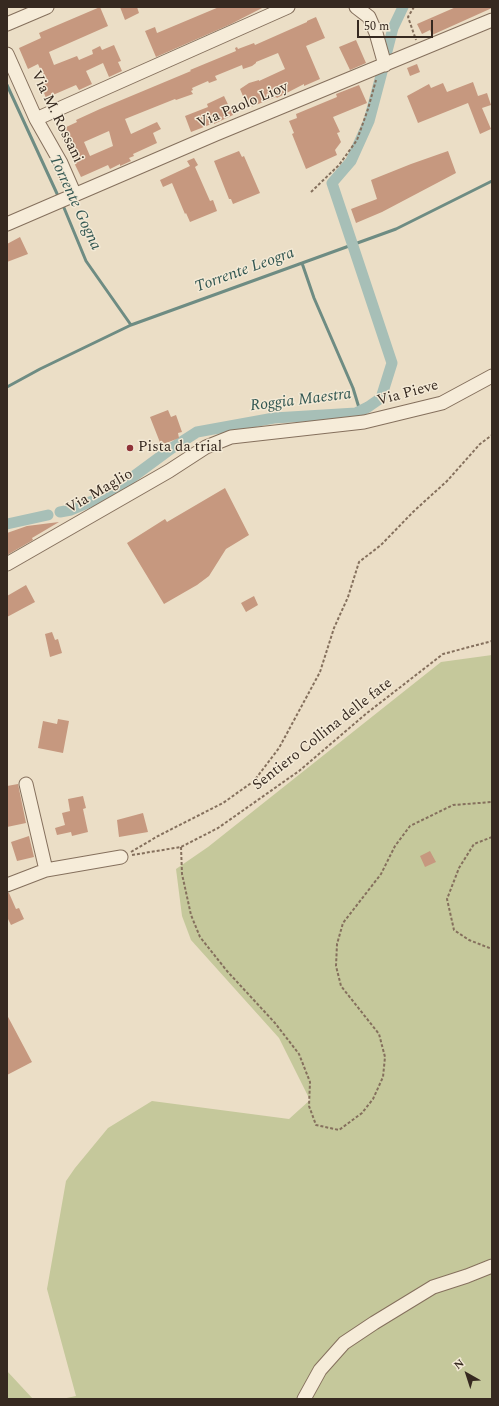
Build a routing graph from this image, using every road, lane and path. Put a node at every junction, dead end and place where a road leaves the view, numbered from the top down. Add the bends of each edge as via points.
1 (47, 7) edge
2 (288, 7) edge
3 (356, 7) edge
4 (414, 7) edge
5 (492, 20) edge
6 (7, 24) edge
7 (423, 49) junction
8 (7, 54) edge
9 (382, 66) junction
10 (36, 118) junction
11 (311, 192) dead end
12 (71, 197) junction
13 (7, 224) edge
14 (492, 376) edge
15 (492, 435) edge
16 (231, 437) joint
17 (7, 564) edge
18 (492, 642) edge
19 (26, 784) dead end
20 (492, 802) edge
21 (492, 837) edge
22 (181, 848) junction
23 (121, 857) junction
24 (46, 870) junction
25 (7, 885) edge
26 (492, 949) edge
27 (492, 1266) edge
28 (304, 1399) edge

1 - 6 street
2 - 10 street
3 - 9 street via 369,17 376,33
4 - 7 path via 408,17 416,42
5 - 7 street, Via Paolo Lioy
7 - 9 street, Via Paolo Lioy
8 - 10 street, Via M. Rossani
9 - 11 path via 356,140 339,165
9 - 12 street, Via Paolo Lioy
10 - 12 street, Via M. Rossani via 61,163
12 - 13 street, Via Paolo Lioy
14 - 16 street, Via Pieve via 442,403 364,422
15 - 23 path via 480,444 447,481 381,545 359,562 320,672 279,748 254,781 223,803
16 - 17 street, Via Maglio via 206,447
18 - 22 path, Sentiero Collina delle fate via 443,654 367,713 299,772 218,828
19 - 24 street
20 - 22 path via 453,805 410,826 395,846 381,874 343,923 337,944 336,966 341,986 379,1034 385,1058 383,1076 373,1099 362,1113 339,1130 316,1125 309,1106 310,1082 299,1054 200,937 191,915 182,874
21 - 26 path via 474,844 459,868 447,898 454,930 469,940
22 - 23 path, Sentiero Collina delle fate
23 - 24 street
24 - 25 street
27 - 28 street via 433,1287 344,1343 320,1370

